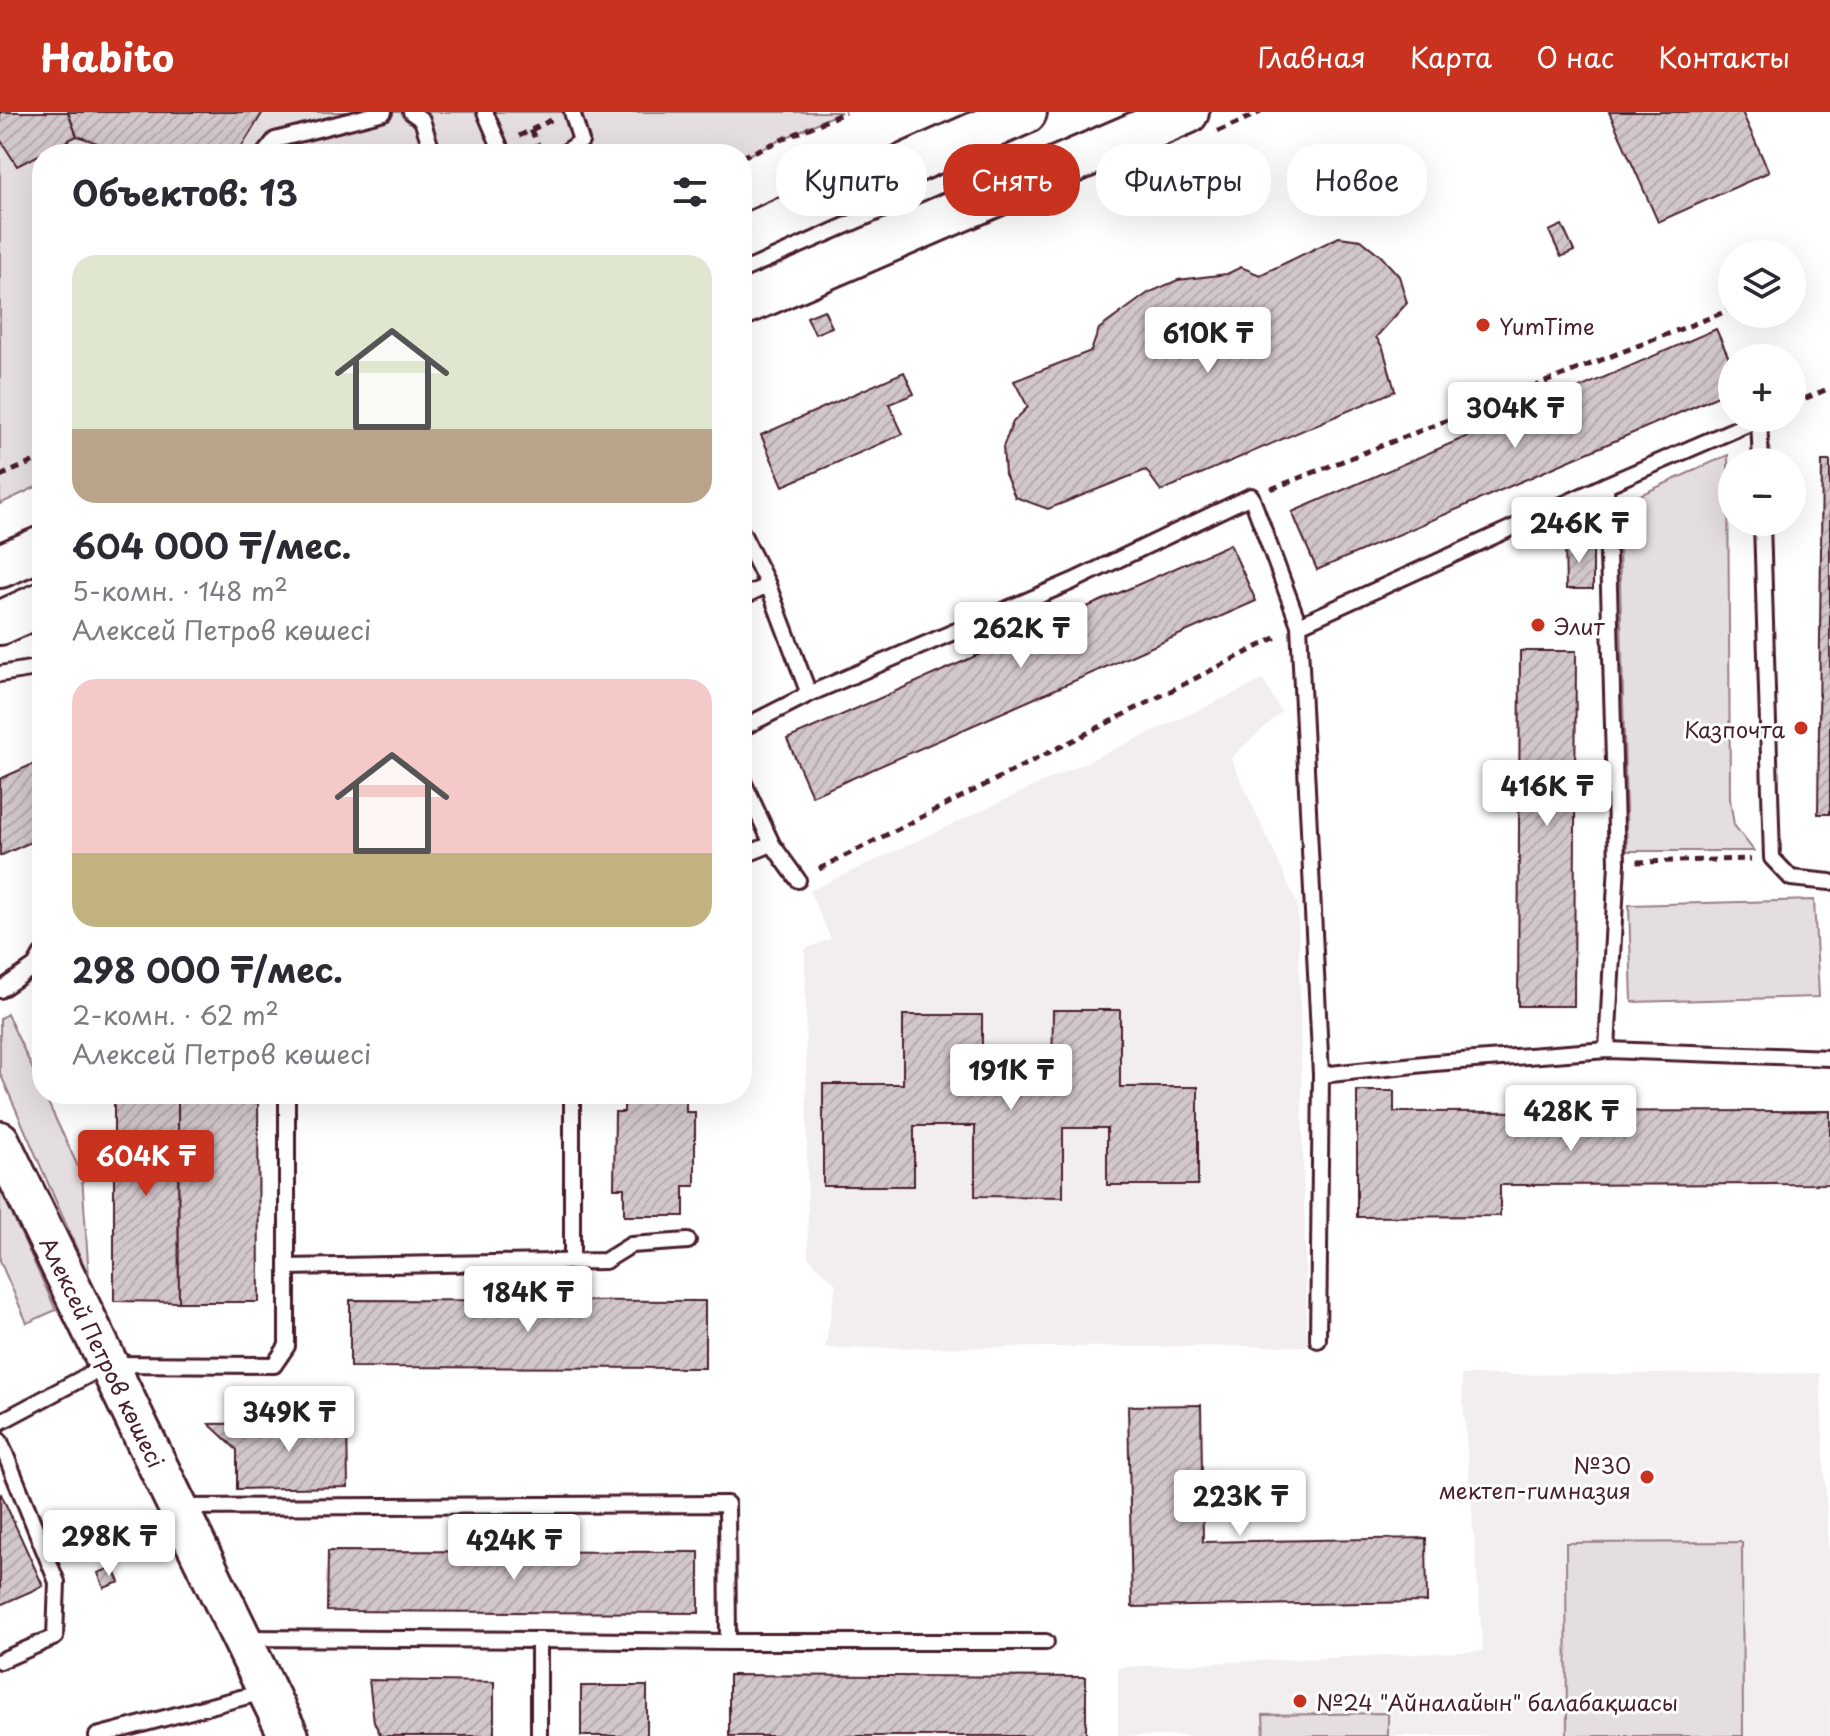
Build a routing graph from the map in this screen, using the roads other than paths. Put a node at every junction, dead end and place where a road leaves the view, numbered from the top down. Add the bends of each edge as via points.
1 (384, 112) edge
2 (411, 112) edge
3 (485, 112) edge
4 (572, 112) edge
5 (1025, 112) edge
6 (1187, 112) edge
7 (272, 144) edge
8 (430, 144) edge
9 (498, 144) edge
10 (577, 144) edge
11 (752, 234) edge
12 (752, 300) edge
13 (1760, 448) edge
14 (1606, 485) junction
15 (1762, 536) edge
16 (32, 552) edge
17 (752, 553) edge
18 (0, 566) edge
19 (768, 585) junction
20 (752, 592) edge
21 (32, 609) edge
22 (0, 623) edge
23 (1299, 625) junction
24 (32, 669) edge
25 (0, 674) edge
26 (809, 694) junction
27 (752, 723) edge
28 (752, 801) edge
29 (772, 844) junction
30 (752, 852) edge
31 (798, 880) road end
32 (1830, 882) edge
33 (32, 968) edge
34 (0, 990) edge
35 (1607, 1050) junction
36 (1830, 1058) edge
37 (1321, 1075) junction
38 (287, 1104) edge
39 (572, 1104) edge
40 (0, 1141) edge
41 (688, 1241) dead end
42 (572, 1262) junction
43 (287, 1267) junction
44 (1318, 1340) dead end
45 (109, 1364) junction
46 (0, 1422) edge
47 (0, 1441) edge
48 (178, 1507) junction
49 (241, 1638) junction
50 (539, 1640) junction
51 (728, 1642) junction
52 (1046, 1642) dead end
53 (0, 1661) edge
54 (267, 1691) junction
55 (97, 1736) edge
56 (289, 1736) edge
57 (539, 1736) edge

1 - 7 lane
2 - 8 lane via 422,120
3 - 9 lane
4 - 10 lane via 581,141
5 - 11 main road
6 - 12 main road
13 - 14 lane via 1759,419
14 - 23 lane
14 - 35 lane via 1617,863
15 - 32 lane via 1772,858 1791,878
16 - 18 main road
17 - 19 lane
19 - 20 lane
19 - 26 lane
21 - 22 main road
23 - 26 lane via 1251,496 1073,581
23 - 37 lane
24 - 25 lane
26 - 27 lane
28 - 29 lane
29 - 30 lane
29 - 31 lane
33 - 34 lane
35 - 36 lane
35 - 37 lane
37 - 44 lane
38 - 43 lane
39 - 42 lane
40 - 45 street, Алексей Петров көшесі
41 - 42 lane via 631,1245 605,1261
42 - 43 lane
43 - 45 lane via 287,1346 274,1365
45 - 46 lane
45 - 48 street, Алексей Петров көшесі
47 - 53 lane via 57,1582 55,1637
48 - 49 street, Алексей Петров көшесі
48 - 51 lane via 727,1504
49 - 50 lane
49 - 54 street, Алексей Петров көшесі
50 - 51 lane
50 - 57 lane
51 - 52 lane
54 - 55 lane
54 - 56 street, Алексей Петров көшесі

